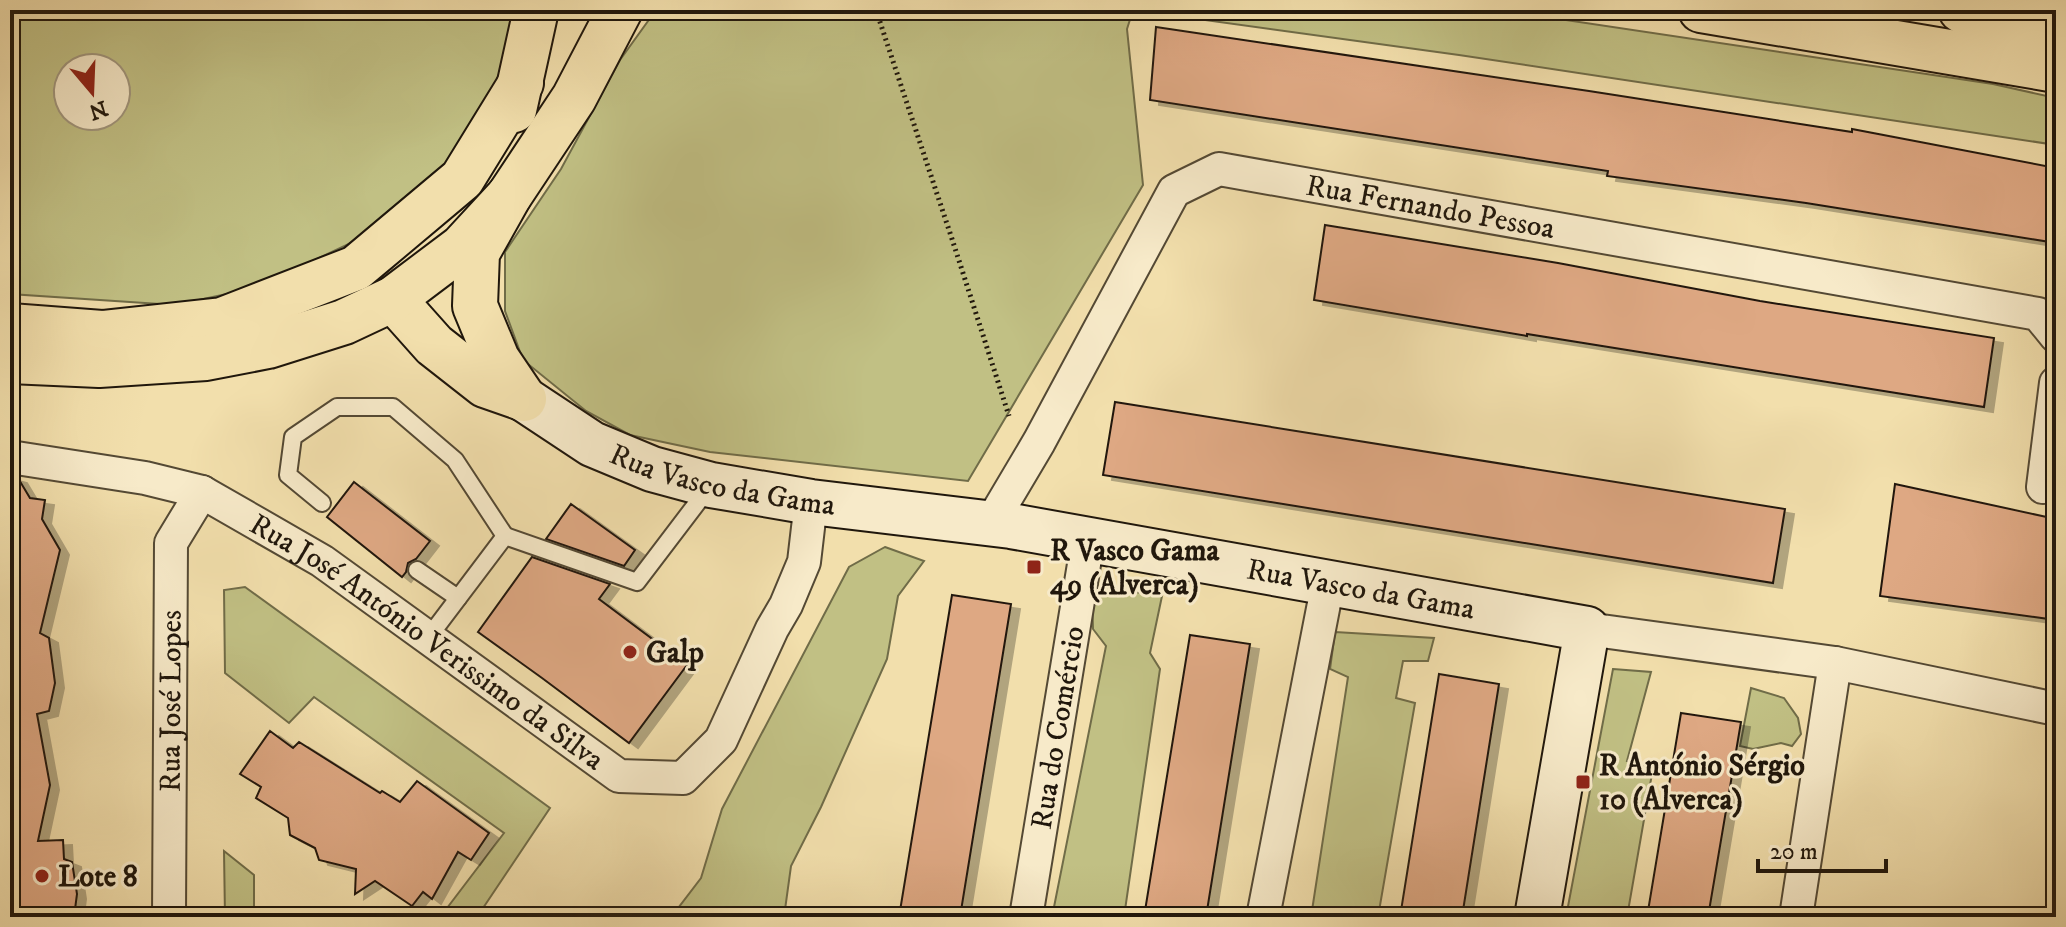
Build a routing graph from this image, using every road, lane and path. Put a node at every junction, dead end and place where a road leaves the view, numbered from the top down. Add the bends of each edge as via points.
1 (536, 10) edge
2 (620, 10) edge
3 (876, 10) edge
4 (1701, 10) edge
5 (1961, 10) edge
6 (2056, 38) edge
7 (2056, 70) edge
8 (521, 83) junction
9 (509, 196) junction
10 (393, 299) junction
11 (10, 326) edge
12 (2056, 336) edge
13 (10, 361) edge
14 (2056, 383) edge
15 (524, 399) junction
16 (1039, 442) junction
17 (10, 457) edge
18 (711, 485) junction
19 (2043, 487) dead end
20 (202, 492) junction
21 (811, 502) junction
22 (322, 503) dead end
23 (991, 523) junction
24 (505, 536) junction
25 (1088, 540) junction
26 (417, 570) dead end
27 (1328, 583) junction
28 (458, 598) junction
29 (1587, 629) junction
30 (428, 638) junction
31 (1835, 663) junction
32 (2056, 709) edge
33 (169, 917) edge
34 (1026, 917) edge
35 (1263, 917) edge
36 (1537, 917) edge
37 (1796, 917) edge

1 - 8 main road
2 - 9 main road via 574,98
3 - 16 path via 1011,424
4 - 7 main road
5 - 6 main road via 1979,22
8 - 10 main road via 506,140 480,191 406,263
8 - 11 main road via 462,179 356,268 222,320 102,333
9 - 10 main road via 462,247
9 - 15 main road via 477,253 475,306 497,359
10 - 13 main road via 344,322 268,346 206,358 99,365
10 - 15 main road via 434,345 485,385
12 - 16 street, Rua Fernando Pessoa via 2038,314 1219,169 1174,191
14 - 19 street
15 - 18 main road, Rua Vasco da Gama via 592,444 652,469
16 - 23 street, Rua Fernando Pessoa
17 - 20 street, Rua José António Verissimo da Silva
18 - 21 main road, Rua Vasco da Gama
18 - 24 lane via 637,582
20 - 30 street, Rua José António Verissimo da Silva via 322,561
20 - 33 street, Rua José Lopes via 171,543
21 - 23 main road, Rua Vasco da Gama
21 - 30 street, Rua José António Verissimo da Silva via 804,562 786,605 721,740 683,778 619,776
22 - 24 lane via 288,475 293,437 337,407 393,407 455,460
23 - 25 main road, Rua Vasco da Gama
24 - 28 lane
25 - 27 main road, Rua Vasco da Gama
25 - 34 street, Rua do Comércio
26 - 28 lane
27 - 29 main road, Rua Vasco da Gama
27 - 35 street
28 - 30 lane
29 - 31 street, Rua Vasco da Gama
29 - 36 main road
31 - 32 street, Rua Vasco da Gama
31 - 37 street

